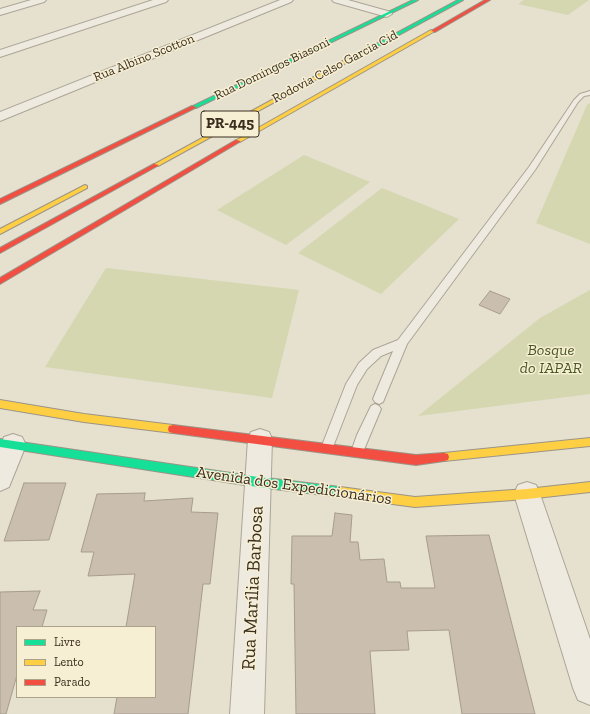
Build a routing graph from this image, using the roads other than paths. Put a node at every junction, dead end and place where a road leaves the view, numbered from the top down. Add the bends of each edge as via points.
1 (41, 0) edge
2 (163, 0) edge
3 (288, 0) edge
4 (337, 0) edge
5 (416, 0) edge
6 (445, 0) edge
7 (461, 0) edge
8 (488, 0) edge
9 (0, 12) edge
10 (387, 14) junction
11 (0, 54) edge
12 (312, 69) dead end
13 (590, 93) edge
14 (0, 117) edge
15 (97, 181) dead end
16 (0, 202) edge
17 (0, 232) edge
18 (0, 251) edge
19 (0, 281) edge
20 (402, 343) junction
21 (0, 404) edge
22 (260, 439) junction
23 (590, 442) edge
24 (6, 444) edge
25 (327, 448) junction
26 (357, 452) junction
27 (0, 479) edge
28 (258, 482) junction
29 (590, 487) edge
30 (528, 494) junction
31 (590, 688) edge
32 (247, 714) edge

1 - 9 street
2 - 11 street
3 - 14 street, Rua Albino Scotton
4 - 10 street
5 - 10 main road, Rua Domingos Biasoni
6 - 12 main road, Rodovia Celso Garcia Cid
7 - 18 main road, Rodovia Celso Garcia Cid / PR-445
8 - 19 main road, PR-445 via 186,170
10 - 16 main road, Rua Domingos Biasoni
13 - 20 lane via 576,101 532,168
15 - 17 main road
20 - 25 lane via 376,353 363,366 352,384
20 - 26 lane
21 - 22 main road via 84,418
22 - 25 main road
22 - 28 street, Rua Marília Barbosa
23 - 26 main road via 416,460
24 - 27 street
24 - 28 main road, Avenida dos Expedicionários
25 - 26 main road
28 - 30 main road, Avenida dos Expedicionários via 415,502
28 - 32 street, Rua Marília Barbosa
29 - 30 main road, Avenida dos Expedicionários
30 - 31 street

